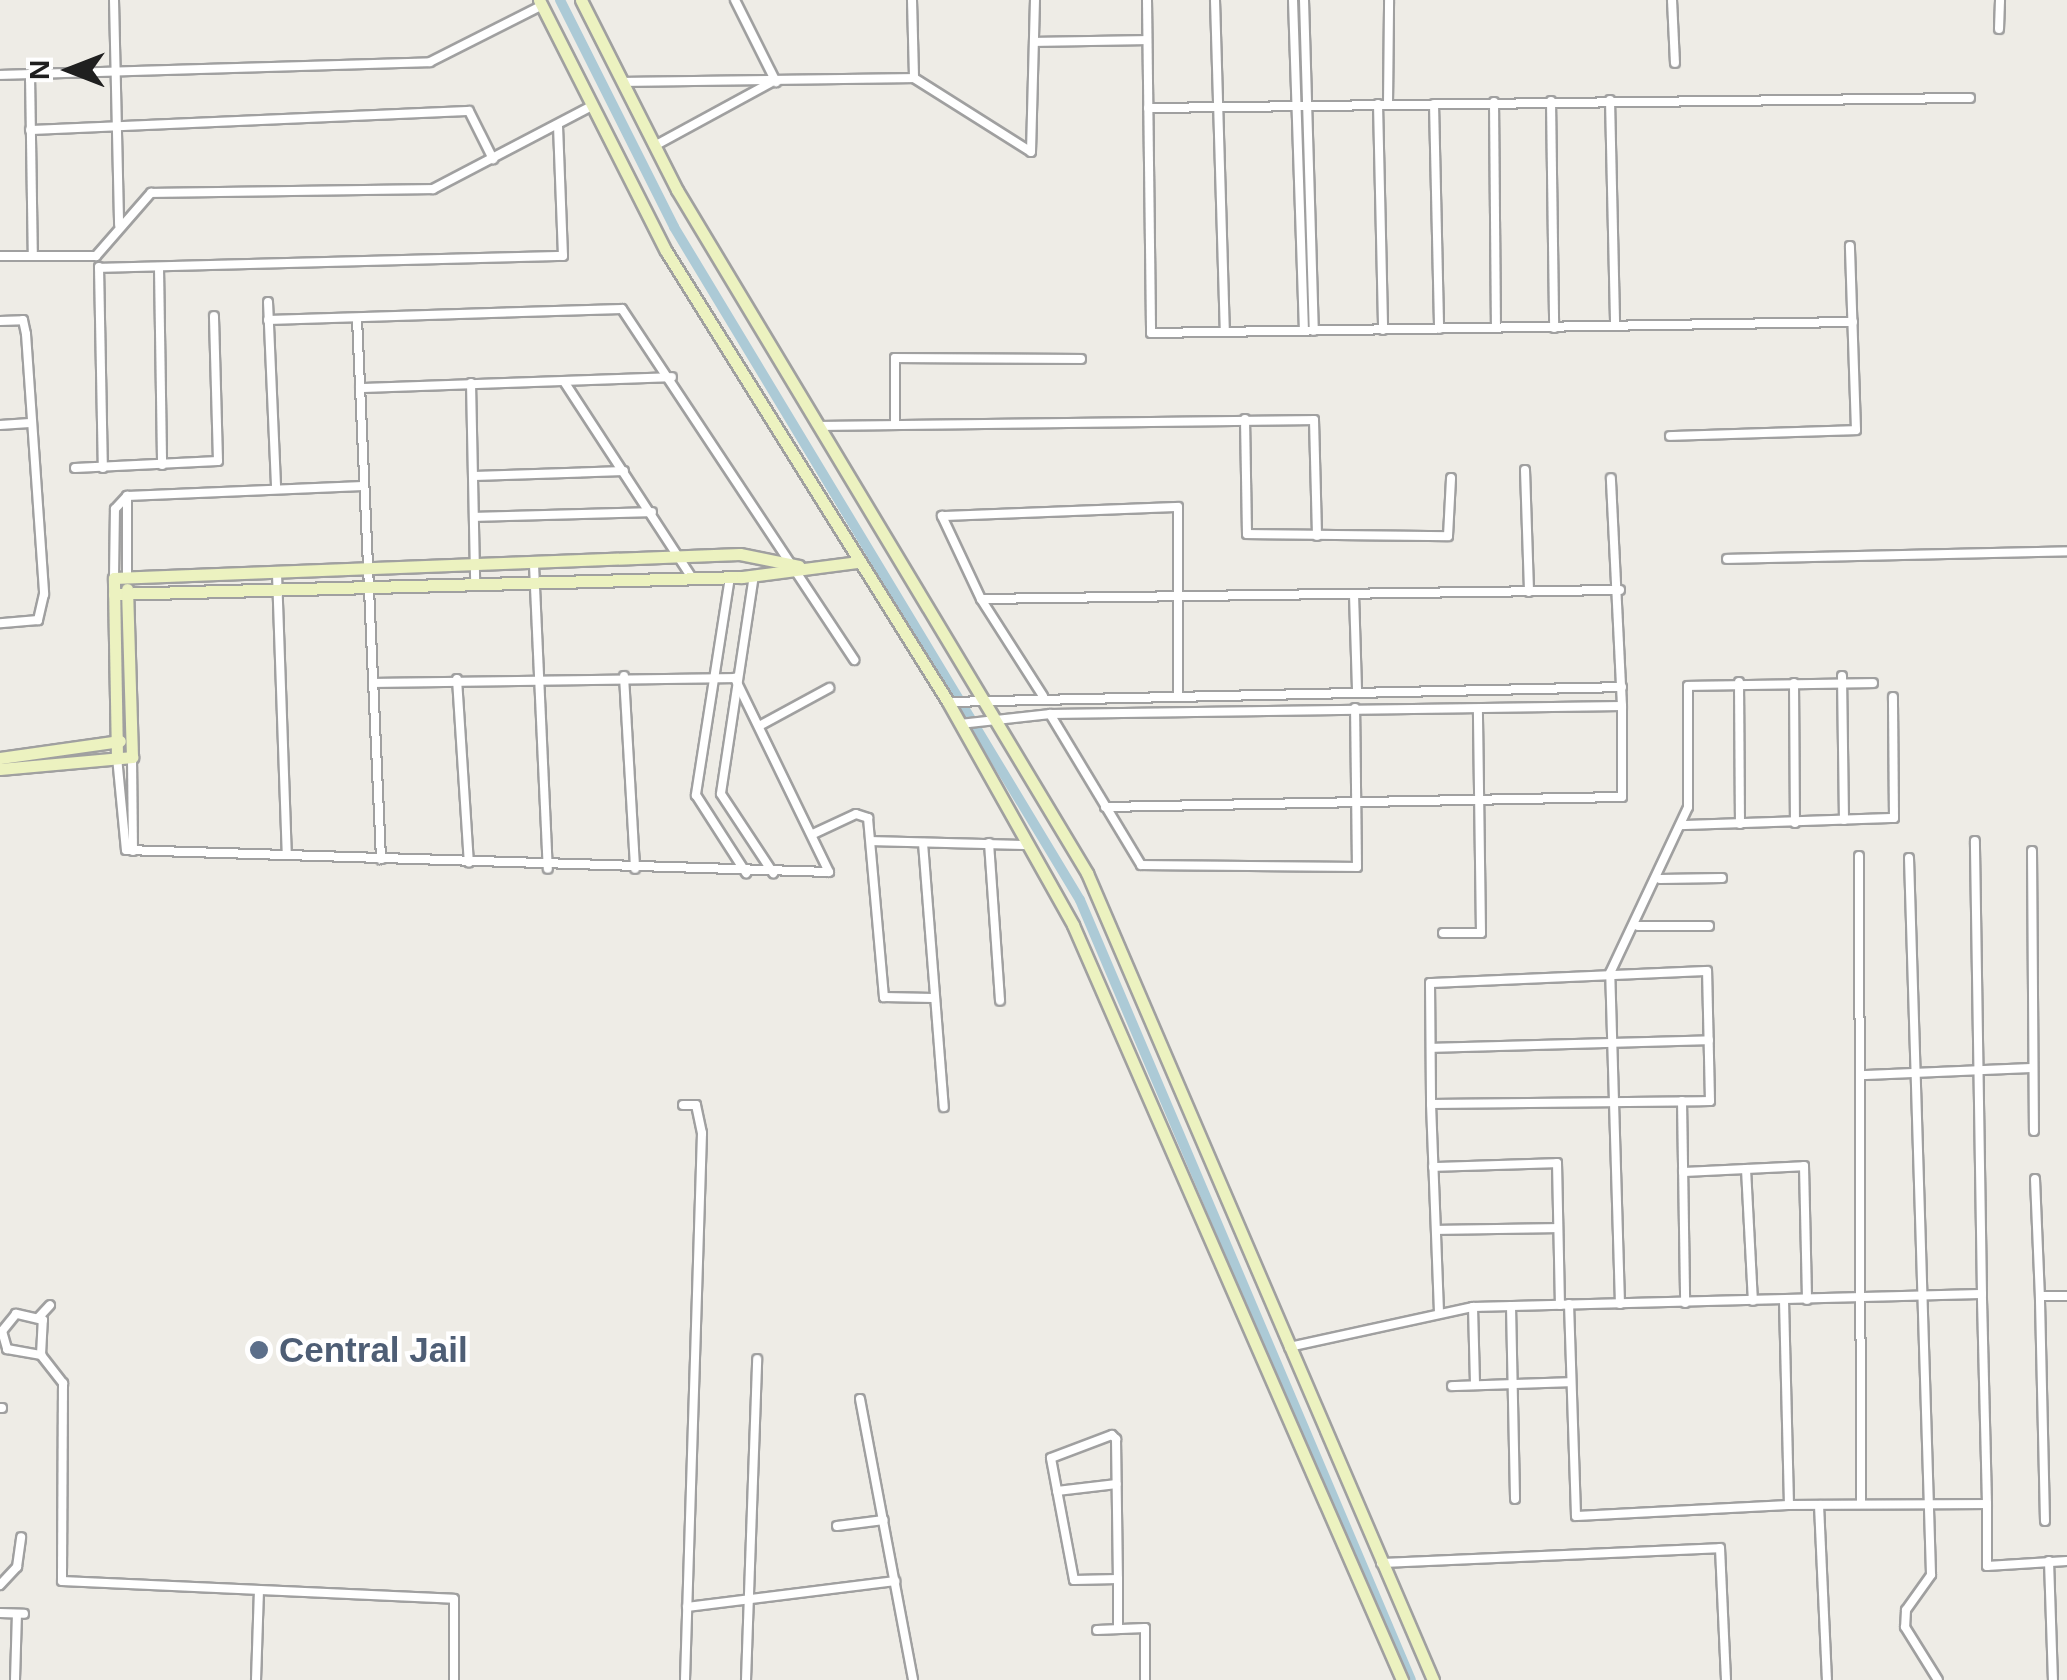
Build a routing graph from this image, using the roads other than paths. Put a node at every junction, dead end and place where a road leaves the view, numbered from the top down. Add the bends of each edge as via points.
1 (114, 0) edge
2 (581, 0) edge
3 (736, 0) edge
4 (912, 0) edge
5 (1034, 0) edge
6 (1147, 0) edge
7 (1215, 0) edge
8 (1293, 0) edge
9 (1304, 0) edge
10 (1389, 0) edge
11 (1672, 0) edge
12 (2000, 0) edge
13 (540, 3) edge
14 (2000, 29) dead end
15 (1147, 40) junction
16 (1034, 42) junction
17 (1675, 64) dead end
18 (115, 70) junction
19 (0, 75) edge
20 (30, 75) junction
21 (914, 78) junction
22 (624, 82) junction
23 (774, 82) junction
24 (1970, 98) dead end
25 (1610, 100) junction
26 (1552, 101) junction
27 (1494, 102) junction
28 (1295, 103) junction
29 (1306, 103) junction
30 (1218, 104) junction
31 (1383, 104) junction
32 (1434, 104) junction
33 (590, 107) junction
34 (1148, 108) junction
35 (558, 126) junction
36 (117, 129) junction
37 (30, 130) junction
38 (656, 145) junction
39 (493, 159) junction
40 (120, 225) junction
41 (1850, 246) dead end
42 (0, 256) edge
43 (33, 256) junction
44 (96, 256) junction
45 (99, 268) junction
46 (159, 268) junction
47 (268, 302) dead end
48 (214, 316) dead end
49 (356, 318) junction
50 (268, 320) junction
51 (0, 321) edge
52 (1853, 322) junction
53 (1615, 325) junction
54 (1496, 328) junction
55 (1554, 328) junction
56 (1309, 330) junction
57 (1383, 330) junction
58 (1439, 330) junction
59 (1225, 332) junction
60 (1081, 359) dead end
61 (672, 377) junction
62 (565, 383) junction
63 (470, 384) junction
64 (360, 388) junction
65 (1245, 420) junction
66 (30, 422) junction
67 (894, 424) junction
68 (0, 425) edge
69 (822, 426) junction
70 (1670, 436) dead end
71 (162, 465) junction
72 (75, 468) dead end
73 (102, 468) junction
74 (624, 470) junction
75 (1525, 470) dead end
76 (474, 476) junction
77 (1450, 478) dead end
78 (1611, 478) dead end
79 (276, 486) junction
80 (363, 486) junction
81 (652, 512) junction
82 (475, 517) junction
83 (1317, 536) junction
84 (2067, 551) edge
85 (1727, 558) dead end
86 (682, 560) junction
87 (857, 562) junction
88 (798, 566) junction
89 (534, 572) junction
90 (475, 574) junction
91 (690, 574) junction
92 (754, 574) junction
93 (371, 577) junction
94 (730, 577) junction
95 (120, 578) junction
96 (277, 580) junction
97 (1620, 590) junction
98 (1530, 592) junction
99 (121, 593) junction
100 (1354, 594) junction
101 (1178, 597) junction
102 (981, 598) junction
103 (0, 624) edge
104 (854, 660) dead end
105 (717, 672) junction
106 (624, 676) junction
107 (541, 677) junction
108 (735, 678) junction
109 (457, 679) junction
110 (1842, 679) junction
111 (1740, 682) junction
112 (375, 683) junction
113 (1794, 683) junction
114 (1872, 683) dead end
115 (1622, 686) junction
116 (829, 688) dead end
117 (1357, 690) junction
118 (1178, 695) junction
119 (976, 696) junction
120 (1043, 696) junction
121 (1893, 697) dead end
122 (952, 700) junction
123 (1622, 706) junction
124 (1354, 708) junction
125 (1478, 709) junction
126 (1050, 714) junction
127 (990, 718) junction
128 (963, 722) junction
129 (759, 726) junction
130 (116, 741) junction
131 (131, 741) junction
132 (132, 757) junction
133 (0, 758) edge
134 (117, 758) junction
135 (0, 768) edge
136 (1479, 800) junction
137 (1356, 802) junction
138 (1105, 806) junction
139 (1844, 820) junction
140 (1795, 822) junction
141 (1740, 824) junction
142 (1682, 826) junction
143 (813, 834) junction
144 (1975, 841) dead end
145 (872, 842) junction
146 (988, 843) junction
147 (924, 844) junction
148 (1028, 845) junction
149 (133, 851) junction
150 (2032, 852) dead end
151 (287, 855) junction
152 (1859, 856) dead end
153 (1909, 858) dead end
154 (382, 859) junction
155 (468, 863) junction
156 (548, 869) junction
157 (636, 870) junction
158 (746, 873) junction
159 (774, 873) junction
160 (1722, 878) dead end
161 (1660, 879) junction
162 (1638, 926) junction
163 (1709, 926) dead end
164 (1443, 933) dead end
165 (1610, 973) junction
166 (934, 998) junction
167 (1000, 1001) dead end
168 (1709, 1040) junction
169 (1431, 1048) junction
170 (1612, 1048) junction
171 (2033, 1068) junction
172 (1976, 1070) junction
173 (1915, 1071) junction
174 (1864, 1075) junction
175 (1682, 1101) junction
176 (1431, 1104) junction
177 (1614, 1104) junction
178 (683, 1106) dead end
179 (944, 1107) dead end
180 (2034, 1131) dead end
181 (1433, 1166) junction
182 (1746, 1168) junction
183 (1683, 1172) junction
184 (2035, 1179) dead end
185 (1558, 1228) junction
186 (1436, 1230) junction
187 (1982, 1294) junction
188 (2040, 1296) junction
189 (2067, 1296) edge
190 (1924, 1298) junction
191 (1862, 1299) junction
192 (1807, 1300) junction
193 (1784, 1301) junction
194 (1752, 1302) junction
195 (1685, 1303) junction
196 (1564, 1304) junction
197 (1620, 1304) junction
198 (50, 1305) dead end
199 (1511, 1306) junction
200 (1473, 1307) junction
201 (1439, 1312) junction
202 (39, 1317) junction
203 (1, 1331) edge
204 (1289, 1347) junction
205 (41, 1355) junction
206 (757, 1359) dead end
207 (1571, 1382) junction
208 (1513, 1383) junction
209 (1475, 1385) junction
210 (1452, 1386) dead end
211 (860, 1399) dead end
212 (1117, 1484) junction
213 (1057, 1491) junction
214 (1516, 1499) dead end
215 (1927, 1503) junction
216 (1861, 1504) junction
217 (1987, 1504) junction
218 (1819, 1505) junction
219 (1789, 1506) junction
220 (884, 1520) junction
221 (2045, 1520) dead end
222 (836, 1526) dead end
223 (22, 1537) dead end
224 (2049, 1561) junction
225 (2067, 1561) edge
226 (1380, 1562) junction
227 (1118, 1579) junction
228 (896, 1581) junction
229 (0, 1585) edge
230 (260, 1590) junction
231 (748, 1604) junction
232 (687, 1606) junction
233 (0, 1613) edge
234 (2053, 1617) junction
235 (2067, 1617) edge
236 (1118, 1629) junction
237 (1097, 1630) dead end
238 (2053, 1667) junction
239 (2067, 1667) edge
240 (15, 1680) edge
241 (256, 1680) edge
242 (454, 1680) edge
243 (685, 1680) edge
244 (746, 1680) edge
245 (913, 1680) edge
246 (1145, 1680) edge
247 (1402, 1680) edge
248 (1433, 1680) edge
249 (1726, 1680) edge
250 (1828, 1680) edge
251 (1938, 1680) edge
252 (2053, 1680) edge

1 - 18 street
2 - 22 street
3 - 23 street
4 - 21 street
5 - 16 street
6 - 15 street
7 - 30 street
8 - 28 street
9 - 29 street
10 - 31 street
11 - 17 street
12 - 14 street
13 - 18 street via 430,62
13 - 33 street
15 - 16 street
15 - 34 street
16 - 21 street via 1031,152
18 - 20 street
18 - 36 street
19 - 20 street
20 - 37 street
21 - 23 street
22 - 23 street
22 - 38 street
23 - 38 street
24 - 25 street
25 - 26 street
25 - 53 street
26 - 27 street
26 - 55 street
27 - 32 street
27 - 54 street
28 - 29 street
28 - 30 street
28 - 56 street
29 - 31 street
29 - 56 street
30 - 34 street
30 - 59 street
31 - 32 street
31 - 57 street
32 - 58 street
33 - 35 street
33 - 87 street via 666,251
34 - 59 street via 1152,333
35 - 39 street
35 - 46 street via 562,256
36 - 37 street
36 - 39 street via 468,112
36 - 40 street
37 - 43 street
38 - 69 street
39 - 40 street via 433,189 402,193 151,193
40 - 44 street
41 - 52 street
42 - 43 street
43 - 44 street
44 - 45 street
45 - 46 street
45 - 73 street
46 - 71 street
47 - 50 street
48 - 71 street via 218,460
49 - 50 street
49 - 61 street via 622,308
49 - 64 street
50 - 79 street
51 - 66 street via 23,320
52 - 53 street
52 - 70 street via 1856,430
53 - 55 street
54 - 55 street
54 - 58 street
56 - 57 street
56 - 59 street
57 - 58 street
60 - 67 street via 895,358
61 - 62 street
61 - 88 street
62 - 63 street
62 - 74 street
63 - 64 street
63 - 76 street
64 - 80 street
65 - 67 street
65 - 83 street via 1247,534
65 - 83 street via 1314,420
66 - 68 street
66 - 103 street via 44,594 38,620
67 - 69 street
69 - 119 street
71 - 73 street
72 - 73 street
74 - 76 street
74 - 81 street
75 - 98 street
76 - 82 street
77 - 83 street via 1448,536
78 - 97 street
79 - 80 street
79 - 95 street via 128,496 114,509
80 - 93 street
81 - 82 street
81 - 86 street
82 - 90 street
84 - 85 street
86 - 88 street via 740,554
86 - 89 street
86 - 91 street
87 - 88 street
87 - 122 street
88 - 92 street
88 - 104 street
89 - 90 street
89 - 91 street
89 - 107 street
90 - 93 street
91 - 94 street
92 - 94 street
92 - 108 street
93 - 96 street
93 - 112 street
94 - 105 street
95 - 96 street
95 - 99 street
96 - 99 street
96 - 151 street
97 - 98 street
97 - 115 street
98 - 100 street
99 - 130 street
99 - 131 street
100 - 101 street
100 - 117 street
101 - 102 street
101 - 102 street via 1178,507 942,516
101 - 118 street
102 - 120 street
105 - 106 street
105 - 108 street
105 - 158 street via 696,796
106 - 107 street
106 - 157 street
107 - 109 street
107 - 156 street
108 - 129 street
108 - 159 street via 721,794
109 - 112 street
109 - 155 street
110 - 113 street
110 - 114 street
110 - 139 street
111 - 113 street
111 - 141 street
111 - 142 street via 1688,686
112 - 154 street
113 - 140 street
115 - 117 street
115 - 123 street
116 - 129 street
117 - 118 street
118 - 120 street
119 - 120 street
119 - 122 street
119 - 127 street
121 - 139 street via 1894,818
122 - 128 street
123 - 125 street
123 - 136 street via 1622,797
124 - 125 street
124 - 126 street
124 - 137 street
125 - 136 street
126 - 127 street
126 - 138 street
127 - 128 street
127 - 204 street via 1114,928
128 - 148 street
129 - 143 street
130 - 131 street
130 - 133 street
130 - 134 street
131 - 132 street
132 - 134 street
132 - 149 street
134 - 135 street
134 - 149 street via 120,843
136 - 137 street
136 - 164 street via 1481,933
137 - 138 street
137 - 138 street via 1357,867 1142,865
139 - 140 street
140 - 141 street
141 - 142 street
142 - 161 street
143 - 145 street via 856,814 873,824
143 - 159 street via 830,872
144 - 172 street
145 - 147 street
145 - 166 street via 884,996
146 - 147 street
146 - 148 street
146 - 167 street
147 - 166 street
148 - 247 street via 1104,993
149 - 151 street
150 - 171 street
151 - 154 street
152 - 174 street
153 - 173 street
154 - 155 street
155 - 156 street
156 - 157 street
157 - 158 street
158 - 159 street
160 - 161 street
161 - 162 street
162 - 163 street
162 - 165 street
165 - 168 street via 1708,971
165 - 169 street via 1430,982
165 - 170 street
166 - 179 street
168 - 170 street
168 - 175 street via 1710,1101
169 - 170 street
169 - 176 street
170 - 177 street
171 - 172 street
171 - 180 street
172 - 173 street
172 - 187 street
173 - 174 street
173 - 190 street
174 - 191 street
175 - 177 street
175 - 183 street
176 - 177 street
176 - 181 street
177 - 197 street
178 - 232 street via 696,1106 702,1133
181 - 185 street via 1557,1162
181 - 186 street
182 - 183 street
182 - 192 street via 1804,1166
182 - 194 street
183 - 195 street
184 - 188 street
185 - 186 street
185 - 196 street
186 - 201 street
187 - 190 street
187 - 217 street
188 - 189 street
188 - 221 street
190 - 191 street
190 - 215 street
191 - 192 street
191 - 216 street
192 - 193 street
193 - 194 street
193 - 219 street
194 - 195 street
195 - 197 street
196 - 197 street
196 - 199 street
196 - 207 street
198 - 202 street
199 - 200 street
199 - 208 street
200 - 201 street
200 - 209 street
201 - 204 street
202 - 203 street via 16,1314
202 - 205 street
203 - 205 street via 19,1357
204 - 226 street
205 - 230 street via 64,1383 62,1581
206 - 231 street
207 - 208 street
207 - 219 street via 1576,1516
208 - 209 street
208 - 214 street
209 - 210 street
211 - 220 street
212 - 213 street
212 - 213 street via 1112,1435 1053,1455
212 - 227 street
213 - 227 street via 1074,1580
215 - 216 street
215 - 217 street
215 - 251 street via 1931,1575 1906,1610 1905,1627
216 - 218 street
217 - 224 street via 1987,1566
218 - 219 street
218 - 250 street
220 - 222 street
220 - 228 street
223 - 229 street via 16,1567
224 - 225 street
224 - 234 street
226 - 248 street
226 - 249 street via 1720,1548
227 - 236 street
228 - 231 street
228 - 245 street
230 - 241 street
230 - 242 street via 454,1599
231 - 232 street
231 - 244 street
232 - 243 street
233 - 240 street via 21,1614
234 - 235 street
234 - 238 street
236 - 237 street
236 - 246 street via 1144,1628
238 - 239 street
238 - 252 street

